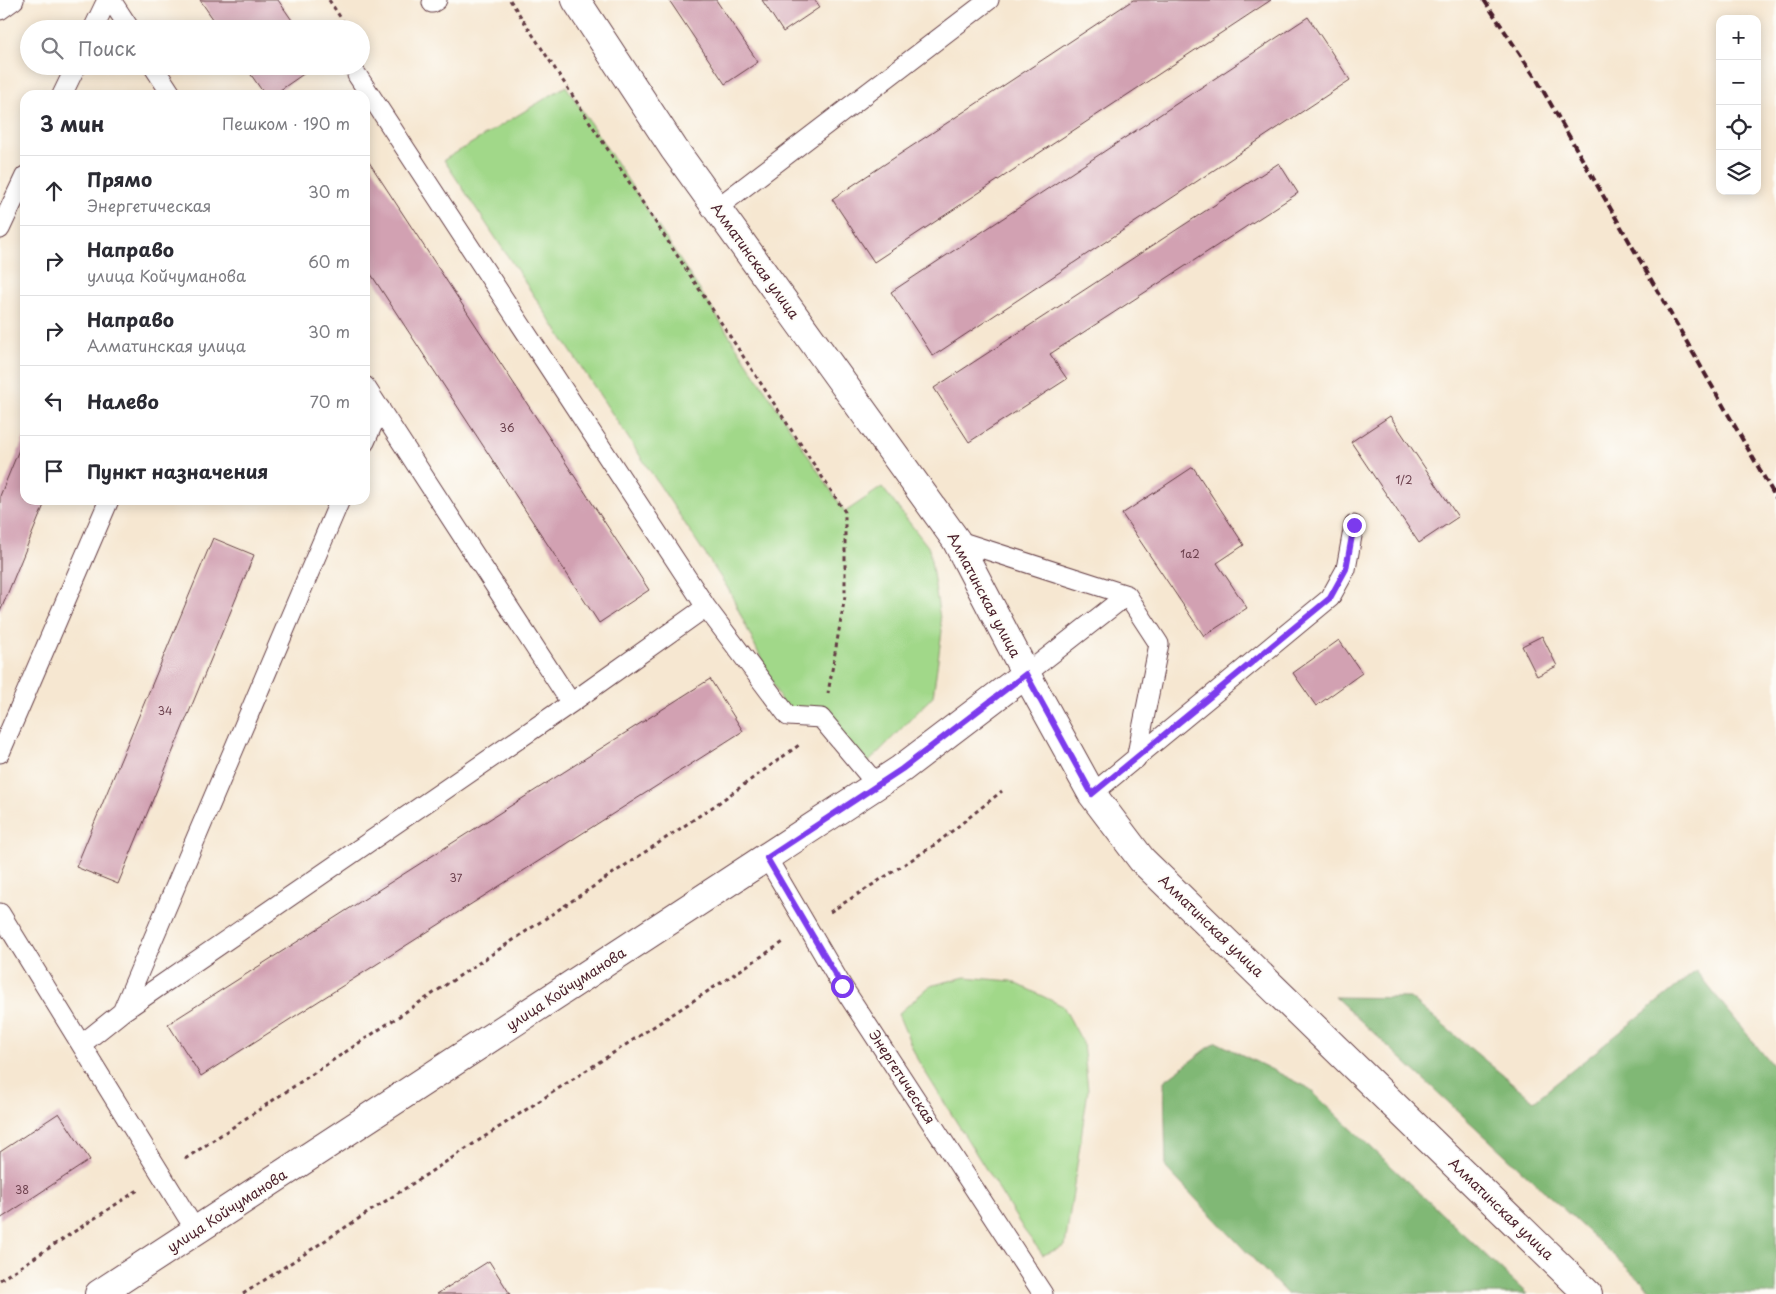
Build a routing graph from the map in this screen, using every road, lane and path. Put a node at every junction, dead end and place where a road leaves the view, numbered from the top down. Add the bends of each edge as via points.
1 (14, 0) edge
2 (107, 0) edge
3 (111, 0) edge
4 (329, 0) edge
5 (510, 0) edge
6 (576, 0) edge
7 (989, 0) edge
8 (0, 10) edge
9 (97, 20) edge
10 (124, 20) edge
11 (342, 20) edge
12 (72, 75) edge
13 (159, 75) edge
14 (357, 75) dead end
15 (64, 90) edge
16 (169, 90) edge
17 (367, 90) edge
18 (370, 95) edge
19 (20, 187) edge
20 (717, 208) junction
21 (0, 229) edge
22 (370, 393) edge
23 (380, 408) junction
24 (370, 431) edge
25 (107, 505) edge
26 (338, 505) edge
27 (1354, 525) dead end
28 (956, 540) junction
29 (1127, 595) junction
30 (706, 608) junction
31 (1026, 674) junction
32 (571, 703) junction
33 (822, 718) junction
34 (0, 753) edge
35 (1136, 759) junction
36 (877, 785) junction
37 (1002, 791) dead end
38 (1092, 794) junction
39 (767, 858) junction
40 (0, 913) edge
41 (807, 927) junction
42 (122, 1012) junction
43 (82, 1044) junction
44 (161, 1175) junction
45 (196, 1231) junction
46 (0, 1280) edge
47 (99, 1294) edge
48 (243, 1294) edge
49 (1043, 1294) edge
50 (1588, 1294) edge

1 - 8 lane
2 - 9 lane
3 - 10 lane
4 - 11 path
5 - 33 path via 845,512 845,596
6 - 20 street, Алматинская улица
7 - 20 lane
12 - 15 lane
13 - 16 lane
14 - 17 lane
18 - 30 lane
19 - 21 lane
20 - 28 street, Алматинская улица
22 - 23 lane
23 - 24 lane
23 - 32 lane
25 - 34 lane
26 - 42 lane
27 - 35 lane via 1346,569 1330,598
28 - 29 lane
28 - 31 street, Алматинская улица
29 - 31 lane
29 - 35 lane via 1159,644
30 - 32 lane
30 - 33 lane via 788,716
31 - 36 street, улица Койчуманова
31 - 38 street, Алматинская улица
32 - 42 lane
33 - 36 lane
33 - 44 path via 798,745 718,804
35 - 38 lane
36 - 39 street, улица Койчуманова
37 - 41 path via 936,844
38 - 50 street, Алматинская улица via 1142,860
39 - 41 lane, Энергетическая
39 - 45 street, улица Койчуманова
40 - 43 lane
41 - 48 path
41 - 49 lane, Энергетическая
42 - 43 lane
43 - 44 lane
44 - 45 lane
44 - 46 path
45 - 47 street, улица Койчуманова

